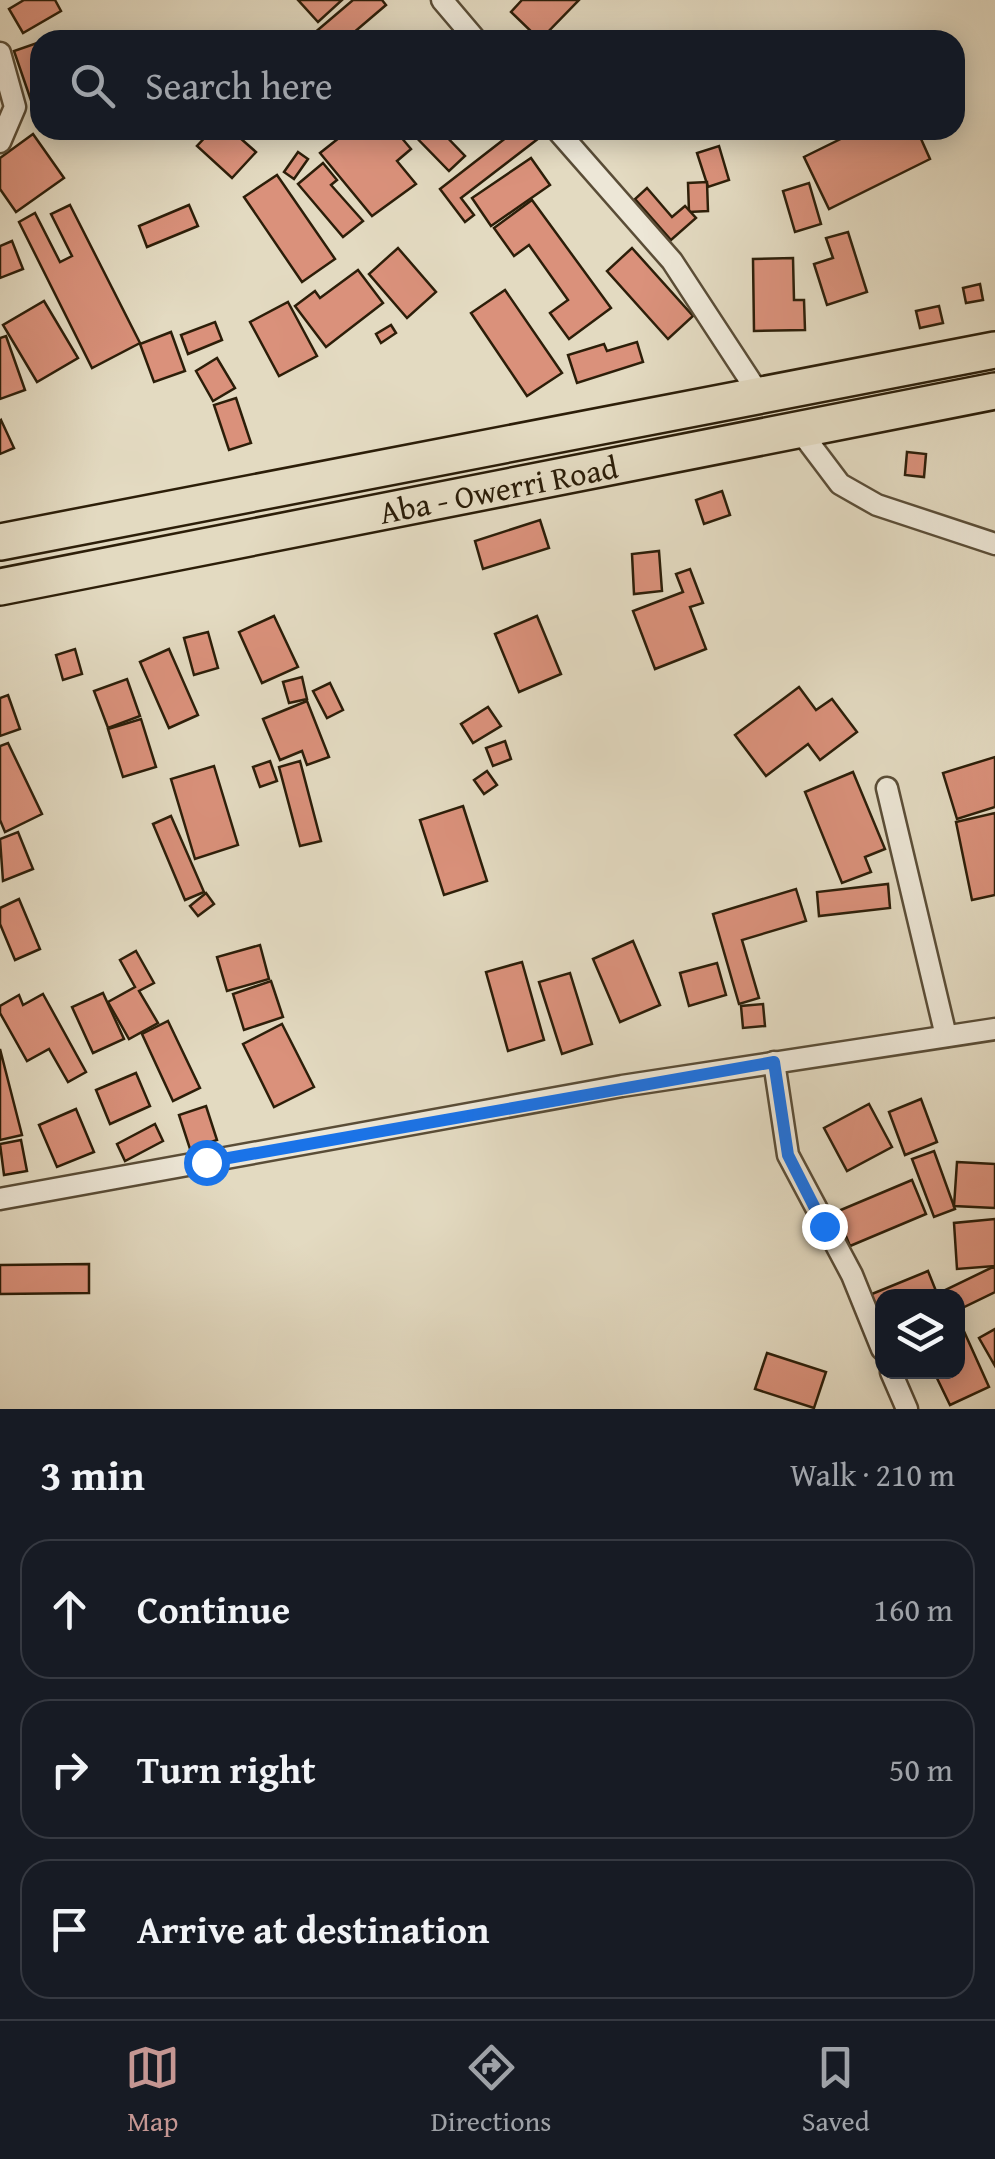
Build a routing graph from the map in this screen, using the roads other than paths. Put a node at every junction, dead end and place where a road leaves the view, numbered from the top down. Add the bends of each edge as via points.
1 (442, 0) edge
2 (468, 30) edge
3 (0, 53) edge
4 (566, 140) edge
5 (0, 142) edge
6 (995, 350) edge
7 (995, 391) edge
8 (760, 397) junction
9 (800, 431) junction
10 (0, 542) edge
11 (995, 544) edge
12 (0, 587) edge
13 (887, 788) dead end
14 (995, 1029) edge
15 (946, 1036) junction
16 (774, 1062) junction
17 (0, 1199) edge
18 (875, 1332) edge
19 (895, 1379) edge
20 (906, 1409) edge

1 - 2 street
3 - 5 street via 16,107
4 - 8 street via 672,261
6 - 8 highway, Aba - Owerri Road
7 - 9 highway, Aba - Owerri Road
8 - 10 highway, Aba - Owerri Road
9 - 11 street via 840,484 877,505
9 - 12 highway, Aba - Owerri Road
13 - 15 street
14 - 15 street
15 - 16 street
16 - 17 street
16 - 18 street via 788,1155
19 - 20 street

